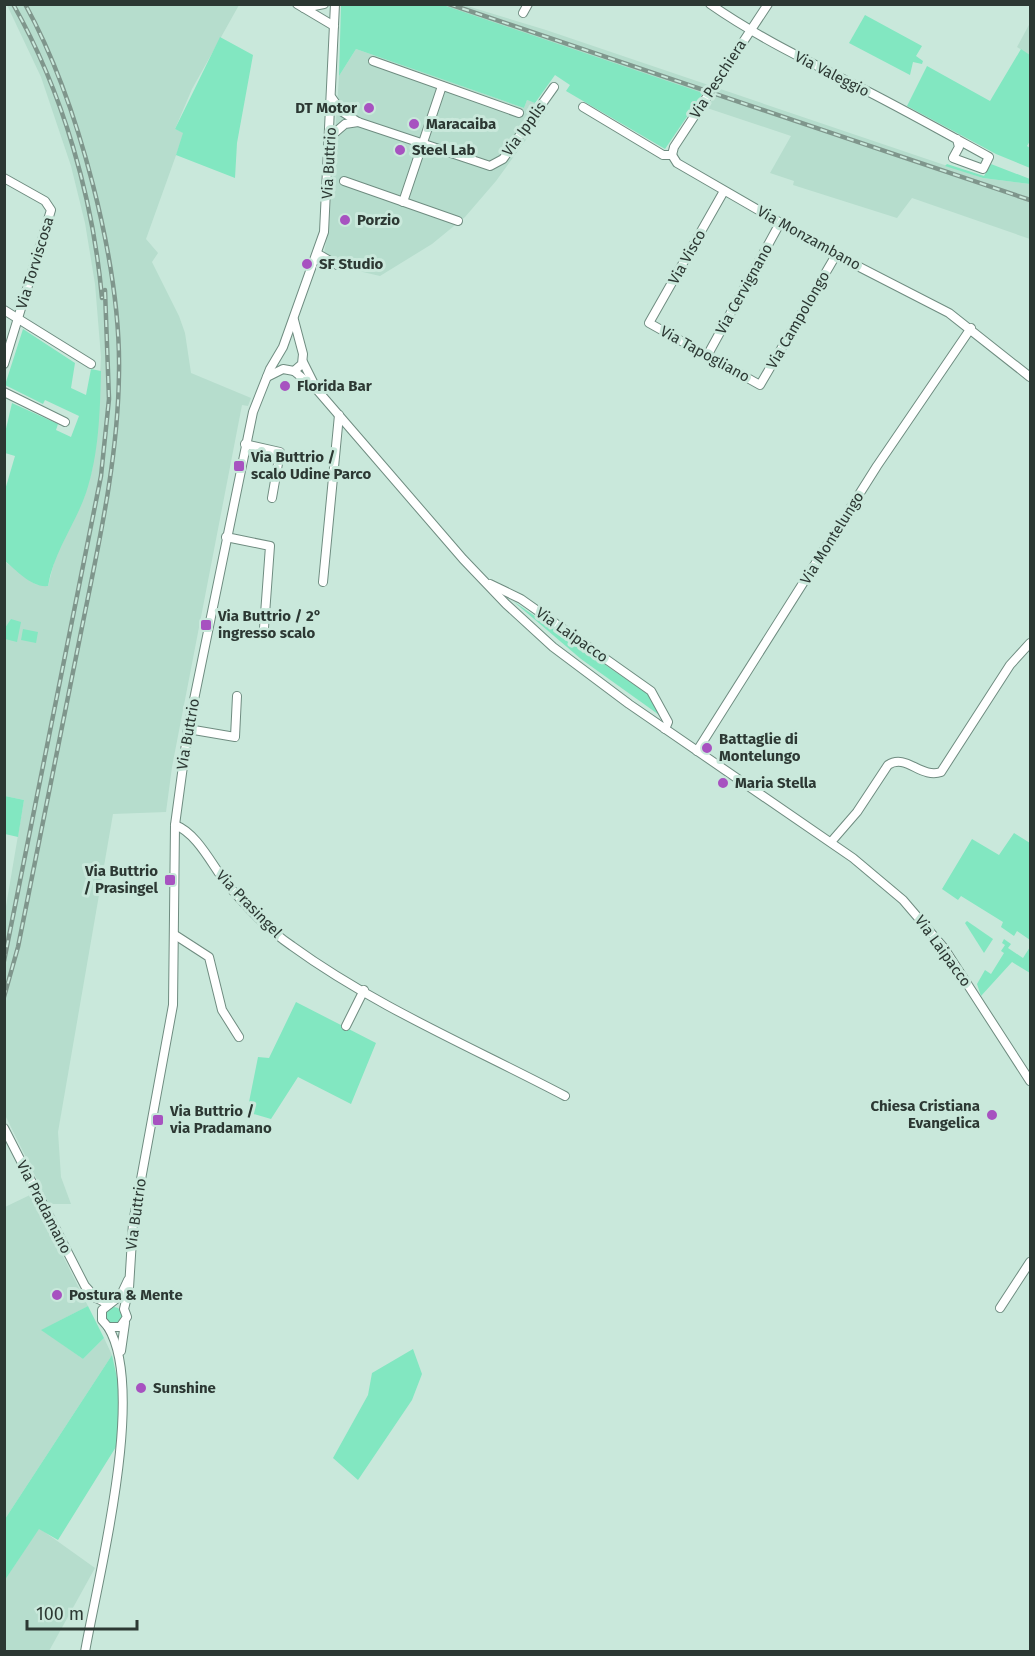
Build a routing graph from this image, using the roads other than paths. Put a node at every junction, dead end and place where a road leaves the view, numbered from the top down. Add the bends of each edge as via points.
1 (324, 4) edge
2 (335, 4) edge
3 (528, 4) edge
4 (710, 4) edge
5 (768, 4) edge
6 (300, 6) edge
7 (523, 13) dead end
8 (334, 26) junction
9 (750, 32) junction
10 (373, 61) dead end
11 (442, 86) junction
12 (554, 87) dead end
13 (332, 98) junction
14 (583, 107) dead end
15 (519, 113) dead end
16 (331, 118) junction
17 (346, 120) junction
18 (331, 137) junction
19 (957, 139) dead end
20 (422, 143) junction
21 (672, 155) junction
22 (4, 178) edge
23 (344, 181) dead end
24 (724, 191) junction
25 (403, 202) junction
26 (458, 221) dead end
27 (780, 223) junction
28 (318, 254) junction
29 (836, 255) junction
30 (337, 264) dead end
31 (4, 310) edge
32 (293, 316) junction
33 (18, 319) junction
34 (649, 323) joint
35 (971, 327) junction
36 (283, 347) junction
37 (302, 351) junction
38 (707, 356) junction
39 (277, 357) junction
40 (303, 362) junction
41 (4, 364) edge
42 (91, 364) dead end
43 (283, 369) junction
44 (294, 371) junction
45 (267, 377) junction
46 (1030, 377) edge
47 (760, 384) joint
48 (318, 391) junction
49 (4, 392) edge
50 (339, 416) junction
51 (65, 422) dead end
52 (245, 444) junction
53 (272, 498) dead end
54 (226, 537) junction
55 (484, 581) junction
56 (323, 582) dead end
57 (264, 628) dead end
58 (1030, 643) edge
59 (237, 696) dead end
60 (188, 729) junction
61 (665, 729) junction
62 (697, 751) junction
63 (176, 825) junction
64 (831, 842) junction
65 (175, 935) junction
66 (364, 990) junction
67 (346, 1026) dead end
68 (239, 1037) dead end
69 (1030, 1081) edge
70 (565, 1096) dead end
71 (4, 1128) edge
72 (1030, 1262) edge
73 (128, 1281) junction
74 (85, 1286) junction
75 (110, 1303) junction
76 (1000, 1308) dead end
77 (124, 1309) junction
78 (101, 1317) junction
79 (124, 1323) junction
80 (108, 1327) junction
81 (120, 1360) junction
82 (85, 1652) edge

1 - 6 street
2 - 8 street, Via Buttrio
3 - 7 street
4 - 9 street, Via Valeggio
5 - 9 street, Via Peschiera
6 - 8 street
8 - 13 street, Via Buttrio
9 - 19 street, Via Valeggio
9 - 21 street, Via Peschiera
10 - 11 street, Via Ipplis
11 - 15 street, Via Ipplis
11 - 20 street
12 - 20 street, Via Ipplis via 498,164 486,165
13 - 16 street, Via Buttrio
13 - 17 street
14 - 21 street, Via Monzambano via 663,155
16 - 17 street
16 - 18 street, Via Buttrio
17 - 18 street
17 - 20 street, Via Ipplis
18 - 28 street, Via Buttrio via 326,220
20 - 25 street
21 - 24 street, Via Monzambano via 677,163
22 - 33 street, Via Torviscosa via 50,206 51,213
23 - 25 street
24 - 27 street, Via Monzambano
24 - 34 street, Via Visco
25 - 26 street
27 - 29 street, Via Monzambano
27 - 38 street, Via Cervignano
28 - 30 street
28 - 32 street, Via Buttrio
29 - 35 street, Via Monzambano via 922,297
29 - 47 street, Via Campolongo
31 - 33 street
32 - 36 street, Via Buttrio
32 - 37 street
33 - 41 street, Via Torviscosa
33 - 42 street
34 - 38 street, Via Tapogliano
35 - 46 street, Via Monzambano
35 - 62 street, Via Montelungo via 877,466
36 - 37 street via 292,345
36 - 39 street, Via Buttrio
37 - 40 street
38 - 47 street, Via Tapogliano
39 - 43 street
39 - 45 street, Via Buttrio
40 - 44 street
40 - 48 street, Via Laipacco
43 - 44 street
43 - 45 street
44 - 48 street, Via Laipacco
45 - 52 street, Via Buttrio
48 - 50 street, Via Laipacco
49 - 51 street
50 - 55 street, Via Laipacco
50 - 56 street
52 - 53 street via 280,452
52 - 54 street, Via Buttrio
54 - 57 street via 270,546
54 - 60 street, Via Buttrio
55 - 61 street, Via Laipacco via 553,647
55 - 61 street, Via Laipacco via 521,599 651,691 668,722
58 - 64 street via 1010,665 941,772 924,773 895,760
59 - 60 street via 235,737
60 - 63 street, Via Buttrio
61 - 62 street, Via Laipacco
62 - 64 street, Via Laipacco
63 - 65 street, Via Buttrio
63 - 66 street, Via Prasingel via 188,832 227,884 283,939
64 - 69 street, Via Laipacco via 882,880 924,922
65 - 68 street via 209,957 222,1010
65 - 73 street, Via Buttrio via 173,1005 133,1223
66 - 67 street
66 - 70 street, Via Prasingel via 476,1053
71 - 74 street, Via Pradamano
72 - 76 street
73 - 75 street via 122,1295
73 - 77 street, Via Buttrio
74 - 75 street, Via Pradamano via 96,1298
74 - 78 street, Via Pradamano
75 - 77 street
75 - 78 street
77 - 79 street, Via Buttrio
78 - 80 street, Via Buttrio
79 - 80 street via 117,1328
79 - 81 street, Via Buttrio
80 - 81 street, Via Buttrio
81 - 82 street, Via Buttrio via 122,1441

